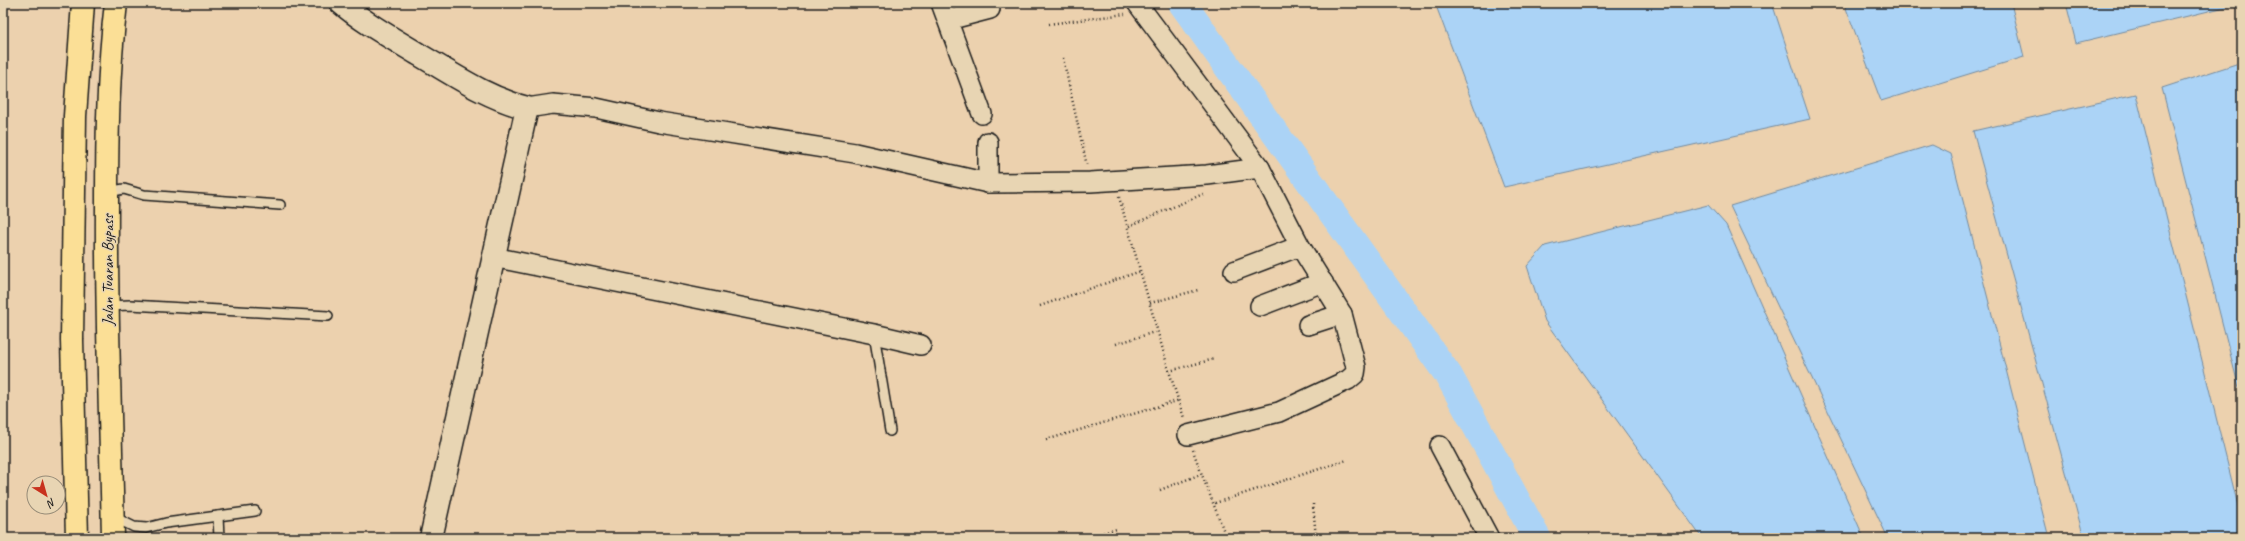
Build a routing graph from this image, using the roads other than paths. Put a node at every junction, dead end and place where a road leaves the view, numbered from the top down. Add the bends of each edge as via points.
1 (83, 3) edge
2 (116, 3) edge
3 (341, 3) edge
4 (1140, 7) edge
5 (990, 9) dead end
6 (944, 12) edge
7 (527, 108) junction
8 (982, 114) dead end
9 (988, 142) dead end
10 (1260, 168) junction
11 (988, 183) junction
12 (107, 192) junction
13 (280, 205) dead end
14 (1300, 246) junction
15 (493, 257) junction
16 (1234, 271) dead end
17 (1323, 282) junction
18 (106, 306) junction
19 (1260, 306) dead end
20 (1342, 314) junction
21 (328, 316) dead end
22 (1308, 325) dead end
23 (874, 334) junction
24 (921, 345) dead end
25 (890, 431) dead end
26 (1188, 435) road end
27 (1440, 446) dead end
28 (255, 511) dead end
29 (112, 516) junction
30 (218, 516) junction
31 (77, 538) edge
32 (113, 538) edge
33 (219, 538) edge
34 (431, 538) edge
35 (1489, 538) edge

1 - 31 highway, Jalan Tuaran Bypass via 75,116 72,340
2 - 12 highway, Jalan Tuaran Bypass via 108,95
3 - 7 street via 467,83 502,102
4 - 10 street
5 - 6 street
6 - 8 street
7 - 11 street via 553,104 596,108 659,122 855,153
7 - 15 street
9 - 11 street
10 - 11 street via 1207,175 1090,182
10 - 14 street
12 - 13 lane via 124,189 144,196
12 - 18 highway, Jalan Tuaran Bypass
14 - 16 street
14 - 17 street
15 - 23 street
15 - 34 street
17 - 19 street
17 - 20 street
18 - 21 lane via 130,305
18 - 29 highway, Jalan Tuaran Bypass
20 - 22 street
20 - 26 street via 1356,367 1355,374 1348,380 1279,412
23 - 24 street
23 - 25 lane
27 - 35 street
28 - 30 lane
29 - 30 lane via 134,527 146,528
29 - 32 highway, Jalan Tuaran Bypass
30 - 33 lane

